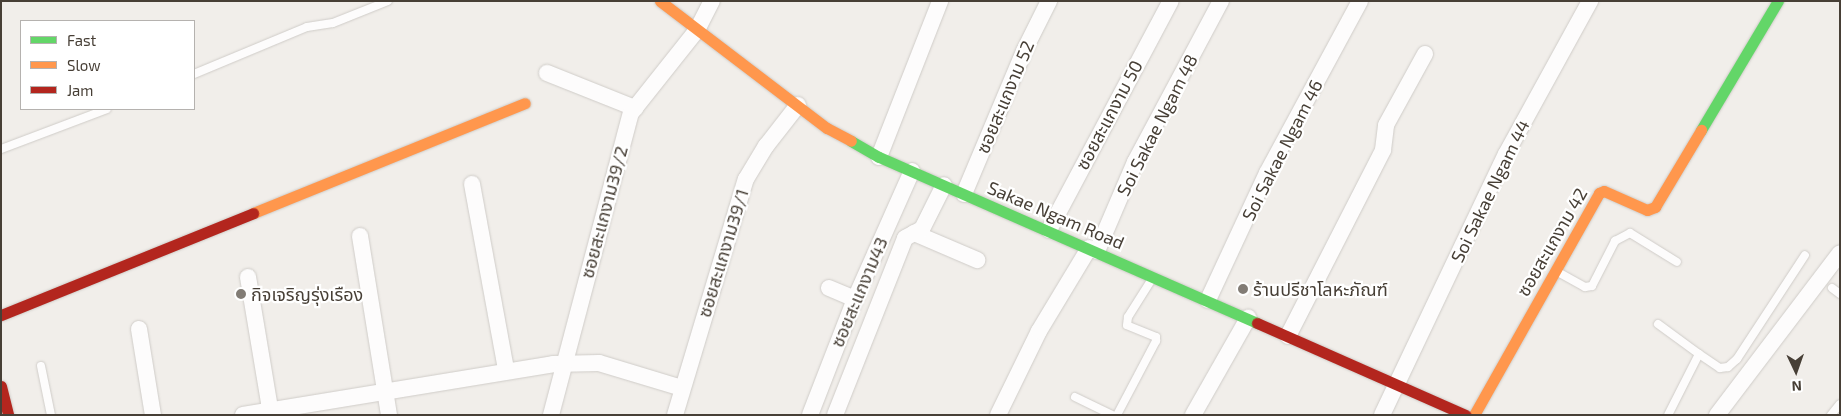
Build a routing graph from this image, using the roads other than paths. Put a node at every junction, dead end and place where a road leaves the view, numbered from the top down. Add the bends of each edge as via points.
1 (388, 1) edge
2 (660, 1) edge
3 (712, 1) edge
4 (940, 1) edge
5 (1049, 1) edge
6 (1171, 1) edge
7 (1221, 1) edge
8 (1360, 1) edge
9 (1590, 1) edge
10 (1778, 1) edge
11 (697, 30) junction
12 (1425, 54) dead end
13 (195, 74) edge
14 (547, 74) dead end
15 (525, 103) dead end
16 (798, 106) junction
17 (635, 108) junction
18 (104, 110) edge
19 (1, 149) edge
20 (879, 157) junction
21 (912, 171) junction
22 (472, 184) dead end
23 (944, 185) junction
24 (964, 194) junction
25 (1049, 230) junction
26 (914, 233) junction
27 (360, 236) dead end
28 (1093, 250) junction
29 (1840, 253) edge
30 (1805, 255) dead end
31 (977, 260) dead end
32 (1677, 262) dead end
33 (1554, 270) junction
34 (1154, 276) junction
35 (248, 277) dead end
36 (829, 288) dead end
37 (1832, 288) dead end
38 (1840, 294) edge
39 (855, 299) junction
40 (1208, 300) junction
41 (1, 315) edge
42 (1248, 318) junction
43 (1658, 324) dead end
44 (139, 329) dead end
45 (1288, 336) junction
46 (1699, 354) junction
47 (564, 364) junction
48 (41, 366) dead end
49 (506, 370) junction
50 (1398, 385) junction
51 (1, 386) edge
52 (682, 388) junction
53 (385, 391) junction
54 (1075, 397) dead end
55 (1840, 404) edge
56 (271, 412) edge
57 (8, 415) edge
58 (51, 415) edge
59 (154, 415) edge
60 (243, 415) edge
61 (389, 415) edge
62 (550, 415) edge
63 (675, 415) edge
64 (810, 415) edge
65 (835, 415) edge
66 (998, 415) edge
67 (1112, 415) edge
68 (1117, 415) edge
69 (1192, 415) edge
70 (1382, 415) edge
71 (1466, 415) edge
72 (1474, 415) edge
73 (1668, 415) edge
74 (1717, 415) edge
75 (1832, 415) edge

1 - 13 lane via 333,23 307,27
2 - 11 street, Sakae Ngam Road
3 - 11 street, ซอยสะแกงาม39/2
4 - 20 street
5 - 24 street, ซอยสะแกงาม 52 via 1024,51
6 - 25 street, ซอยสะแกงาม 50
7 - 28 street, Soi Sakae Ngam 48 via 1135,162
8 - 40 street, Soi Sakae Ngam 46 via 1267,173
9 - 50 street, Soi Sakae Ngam 44 via 1506,154
10 - 33 street, ซอยสะแกงาม 42 via 1655,207 1647,210 1601,191
11 - 16 street, Sakae Ngam Road
11 - 17 street, ซอยสะแกงาม39/2
12 - 45 street via 1386,125 1383,150
14 - 17 street
15 - 41 street
16 - 20 street, Sakae Ngam Road via 827,128
16 - 52 street, ซอยสะแกงาม39/1 via 766,146 746,179
17 - 47 street, ซอยสะแกงาม39/2
18 - 19 lane
20 - 21 street, Sakae Ngam Road
21 - 23 street, Sakae Ngam Road
21 - 39 street, ซอยสะแกงาม43
22 - 49 street
23 - 24 street, Sakae Ngam Road
23 - 26 street via 922,229
24 - 25 street, Sakae Ngam Road
25 - 28 street, Sakae Ngam Road
26 - 31 street
26 - 65 street via 905,238
27 - 53 street
28 - 34 street, Sakae Ngam Road
28 - 66 street, Soi Sakae Ngam 48 via 1039,332
29 - 74 street
30 - 46 lane via 1738,359 1728,367 1720,368
32 - 33 lane via 1630,233 1615,241 1592,286 1585,287
33 - 72 street, ซอยสะแกงาม 42
34 - 40 street, Sakae Ngam Road
34 - 68 lane via 1128,317 1128,325 1156,337 1156,341
35 - 56 street
36 - 39 street
37 - 38 lane
39 - 64 street, ซอยสะแกงาม43
40 - 42 street, Sakae Ngam Road
42 - 45 street, Sakae Ngam Road
42 - 69 street
43 - 46 lane
44 - 59 street
45 - 50 street, Sakae Ngam Road
46 - 73 lane
47 - 49 street
47 - 52 street via 599,364
47 - 62 street, ซอยสะแกงาม39/2
48 - 58 lane
49 - 53 street
50 - 70 street, Soi Sakae Ngam 44
50 - 71 street, Sakae Ngam Road
51 - 57 street
52 - 63 street, ซอยสะแกงาม39/1
53 - 56 street
53 - 61 street
54 - 67 lane
55 - 75 lane
56 - 60 street

